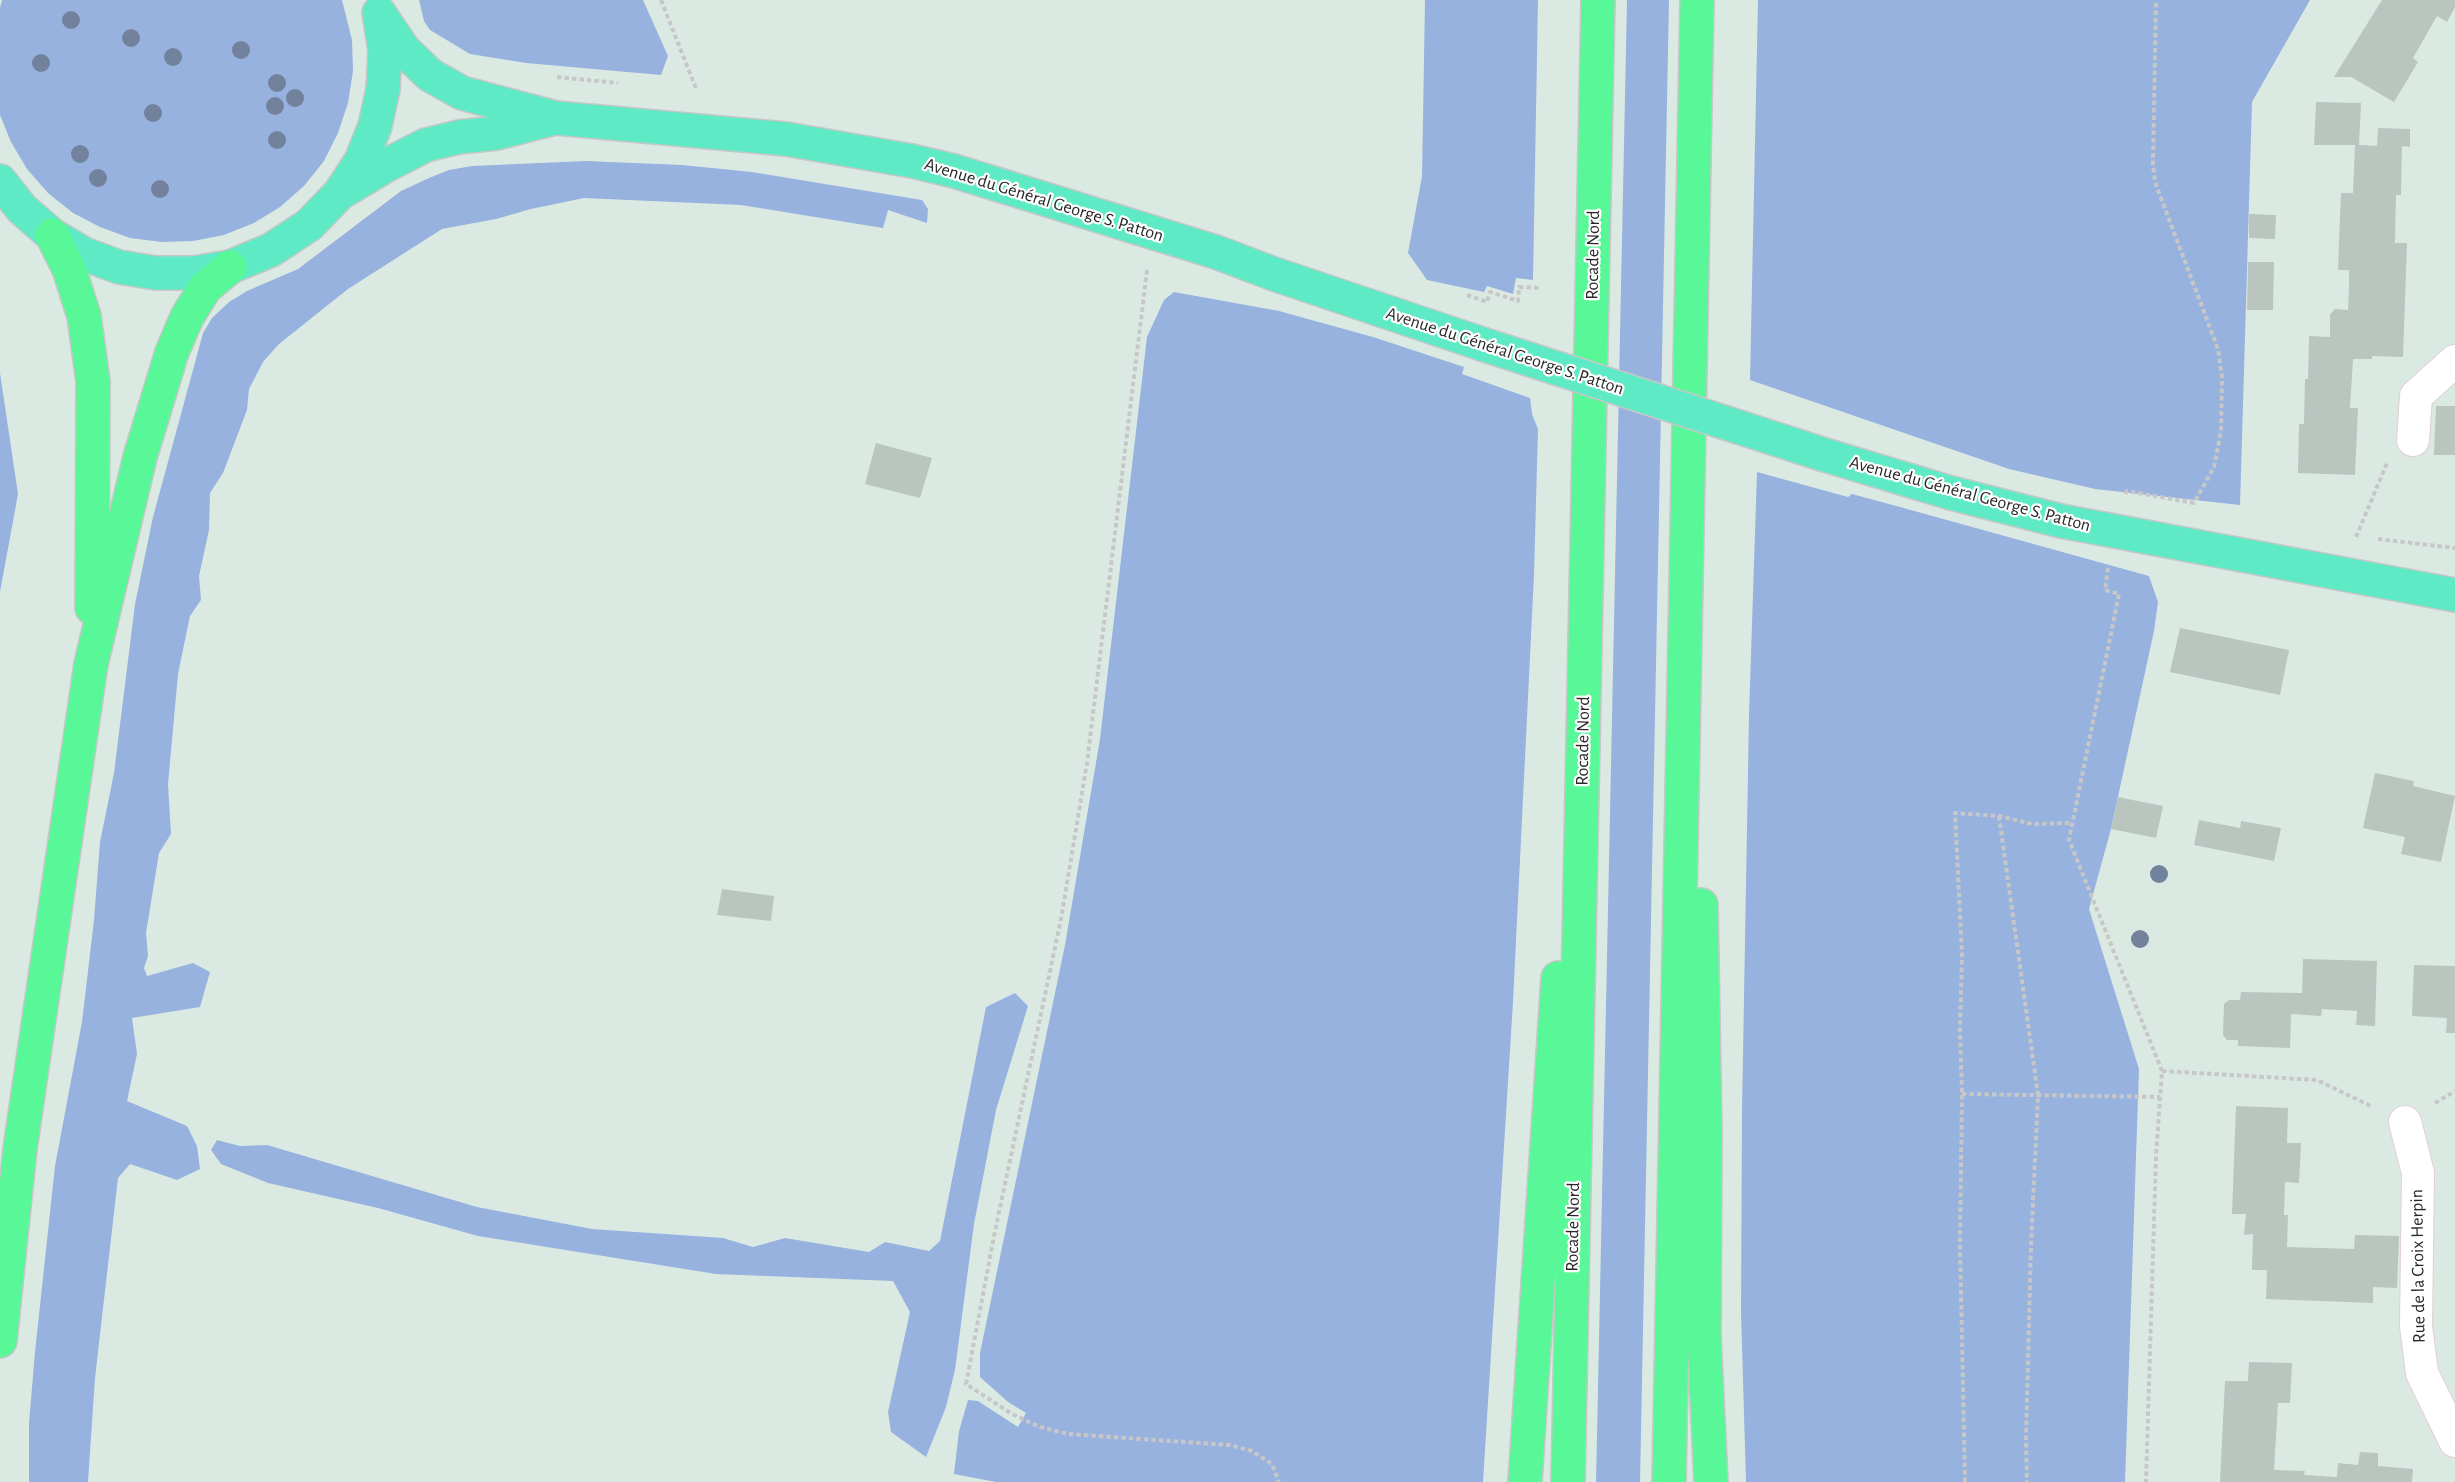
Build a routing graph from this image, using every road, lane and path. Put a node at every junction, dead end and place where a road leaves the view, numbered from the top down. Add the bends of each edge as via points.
1 (661, 0) edge
2 (1598, 0) edge
3 (1697, 0) edge
4 (2156, 0) edge
5 (377, 7) edge
6 (697, 91) dead end
7 (556, 118) junction
8 (0, 181) edge
9 (340, 193) junction
10 (1153, 231) junction
11 (52, 235) junction
12 (230, 267) junction
13 (1541, 288) dead end
14 (1467, 295) dead end
15 (1691, 307) junction
16 (2455, 361) edge
17 (2413, 432) joint
18 (2123, 496) dead end
19 (2112, 532) junction
20 (1588, 537) junction
21 (2356, 537) dead end
22 (2455, 595) edge
23 (91, 664) junction
24 (1999, 816) junction
25 (2071, 823) junction
26 (2162, 1071) junction
27 (1962, 1094) junction
28 (2038, 1095) junction
29 (2160, 1097) junction
30 (2404, 1122) joint
31 (0, 1341) edge
32 (2455, 1441) edge
33 (1279, 1482) edge
34 (1526, 1482) edge
35 (1568, 1482) edge
36 (1669, 1482) edge
37 (1711, 1482) edge
38 (1965, 1482) edge
39 (2027, 1482) edge
40 (2146, 1482) edge

1 - 6 path
2 - 20 highway, Rocade Nord
3 - 15 highway
4 - 18 path via 2155,182 2218,349 2221,431 2214,467 2194,503 2127,491
5 - 7 main road, Avenue du Général George S. Patton via 404,50 430,75 462,93
5 - 9 main road via 385,51 383,89 361,161
7 - 9 main road, Avenue du Général George S. Patton via 426,145
7 - 10 main road, Avenue du Général George S. Patton via 786,139 877,154 954,171
8 - 11 main road via 22,209
9 - 12 main road via 309,225 272,250
10 - 19 main road, Avenue du Général George S. Patton, bridge via 1482,344 1825,455 1951,494
10 - 33 path via 1083,785 1061,919 966,1384 1012,1414 1068,1434 1230,1445 1251,1451 1272,1464
11 - 12 main road via 84,254 128,268 193,273
11 - 23 highway via 69,269 84,316 93,381
12 - 23 highway via 206,288 187,317 172,352 140,457
13 - 14 path via 1518,287 1518,301 1490,292 1487,302
15 - 36 highway
15 - 37 highway via 1705,1135 1704,1337
16 - 17 street via 2415,396
17 - 21 path via 2394,447
19 - 22 main road, Avenue du Général George S. Patton
19 - 25 path via 2105,590 2119,594
20 - 34 highway
20 - 35 highway, Rocade Nord
23 - 31 highway via 20,1149
24 - 25 path via 2032,824
24 - 27 path via 1955,813 1962,955
24 - 28 path
25 - 26 path via 2069,840
26 - 29 path
26 - 30 path via 2317,1080
27 - 28 path
27 - 38 path via 1960,1244
28 - 29 path
28 - 39 path
29 - 40 path
30 - 32 street, Rue de la Croix Herpin via 2418,1173 2416,1326 2422,1373

